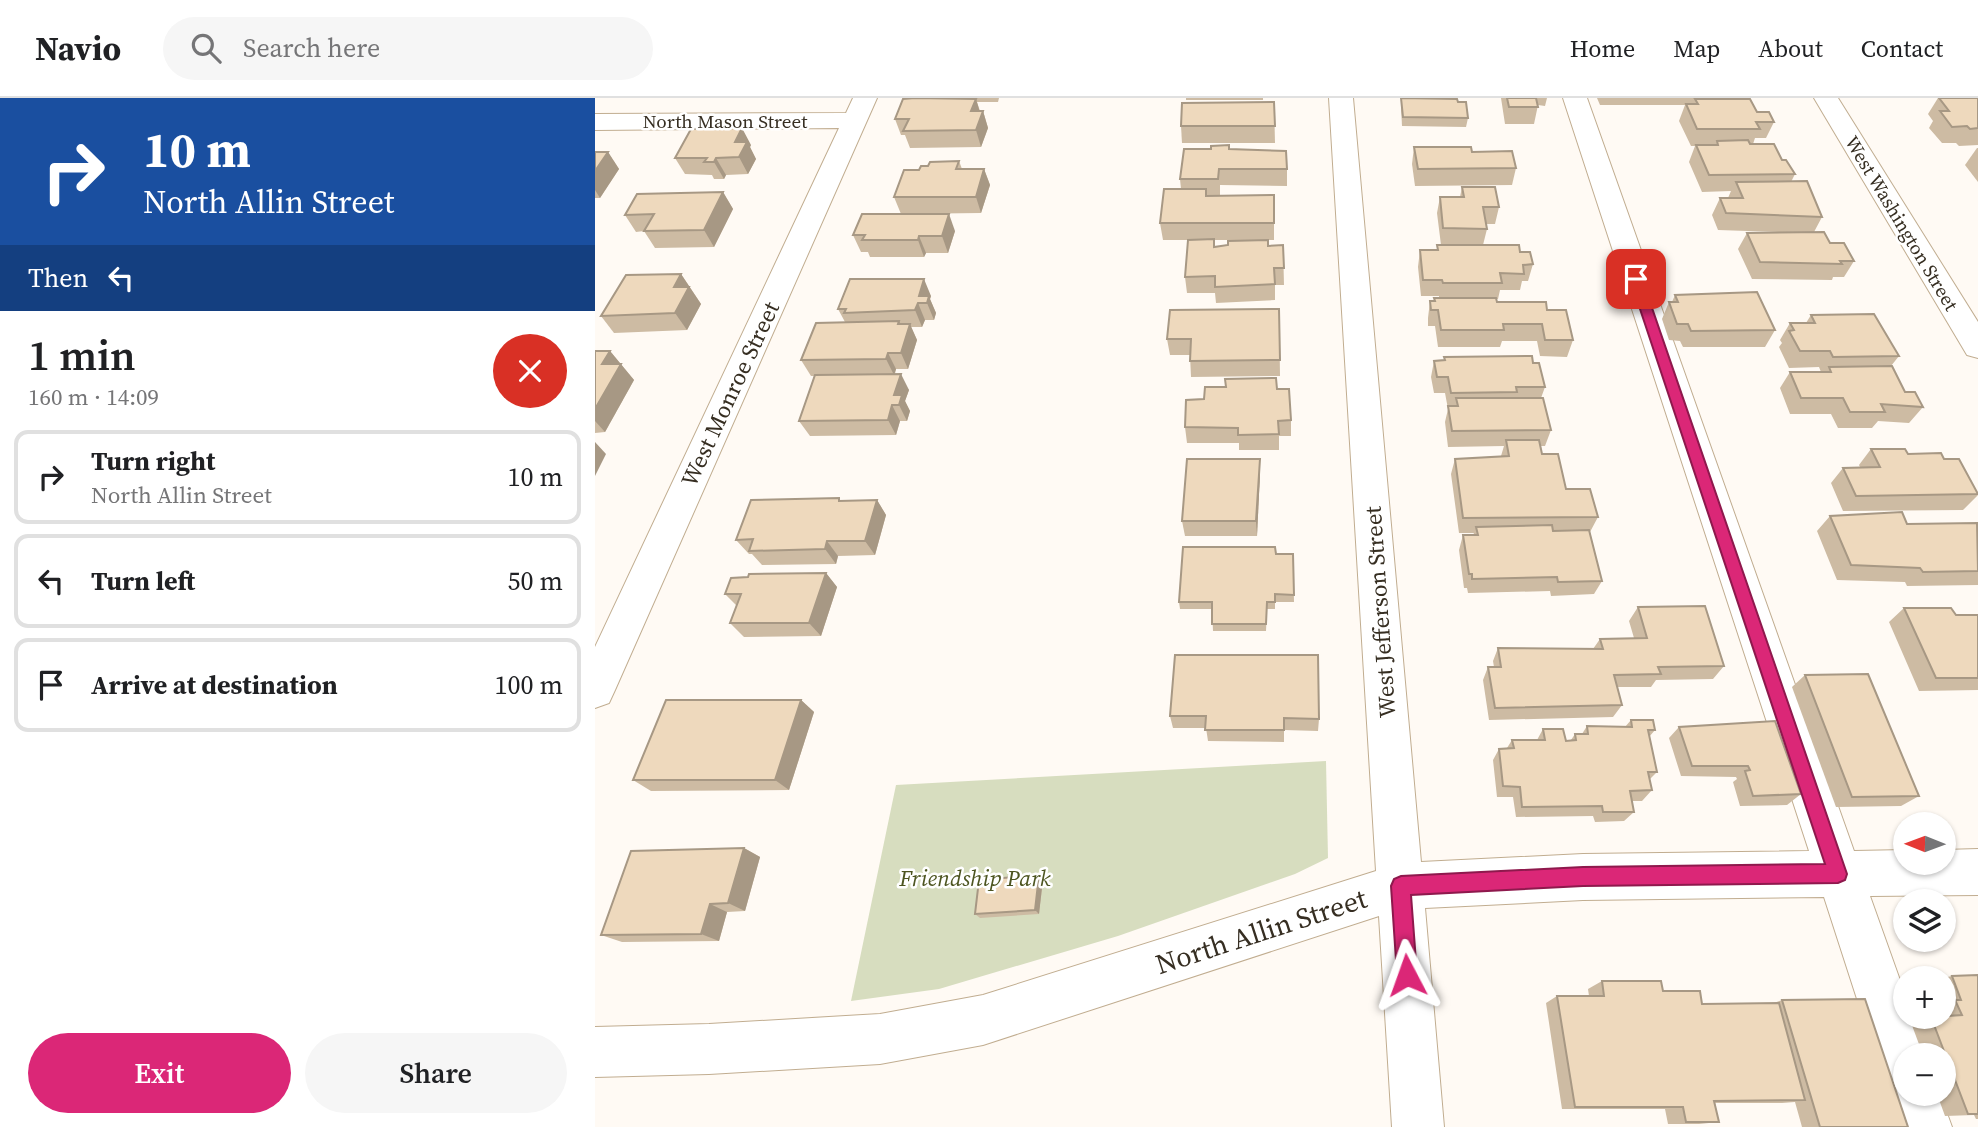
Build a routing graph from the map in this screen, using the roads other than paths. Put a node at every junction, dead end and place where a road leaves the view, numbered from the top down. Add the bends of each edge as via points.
1 (1341, 98) edge
2 (1575, 98) edge
3 (1826, 98) edge
4 (860, 109) edge
5 (595, 122) edge
6 (1978, 347) edge
7 (595, 690) edge
8 (1978, 872) edge
9 (1838, 874) junction
10 (1401, 886) junction
11 (1897, 1043) edge
12 (595, 1052) edge
13 (1918, 1106) edge
14 (1418, 1127) edge
15 (1926, 1127) edge

1 - 10 street, West Jefferson Street
2 - 9 street
3 - 6 street, West Washington Street
4 - 5 street, North Mason Street
4 - 7 street, West Monroe Street
8 - 9 street, North Allin Street
9 - 10 street, North Allin Street via 1583,877
9 - 11 street
10 - 12 street, North Allin Street via 983,1020 880,1039
10 - 14 street, West Jefferson Street
13 - 15 street

